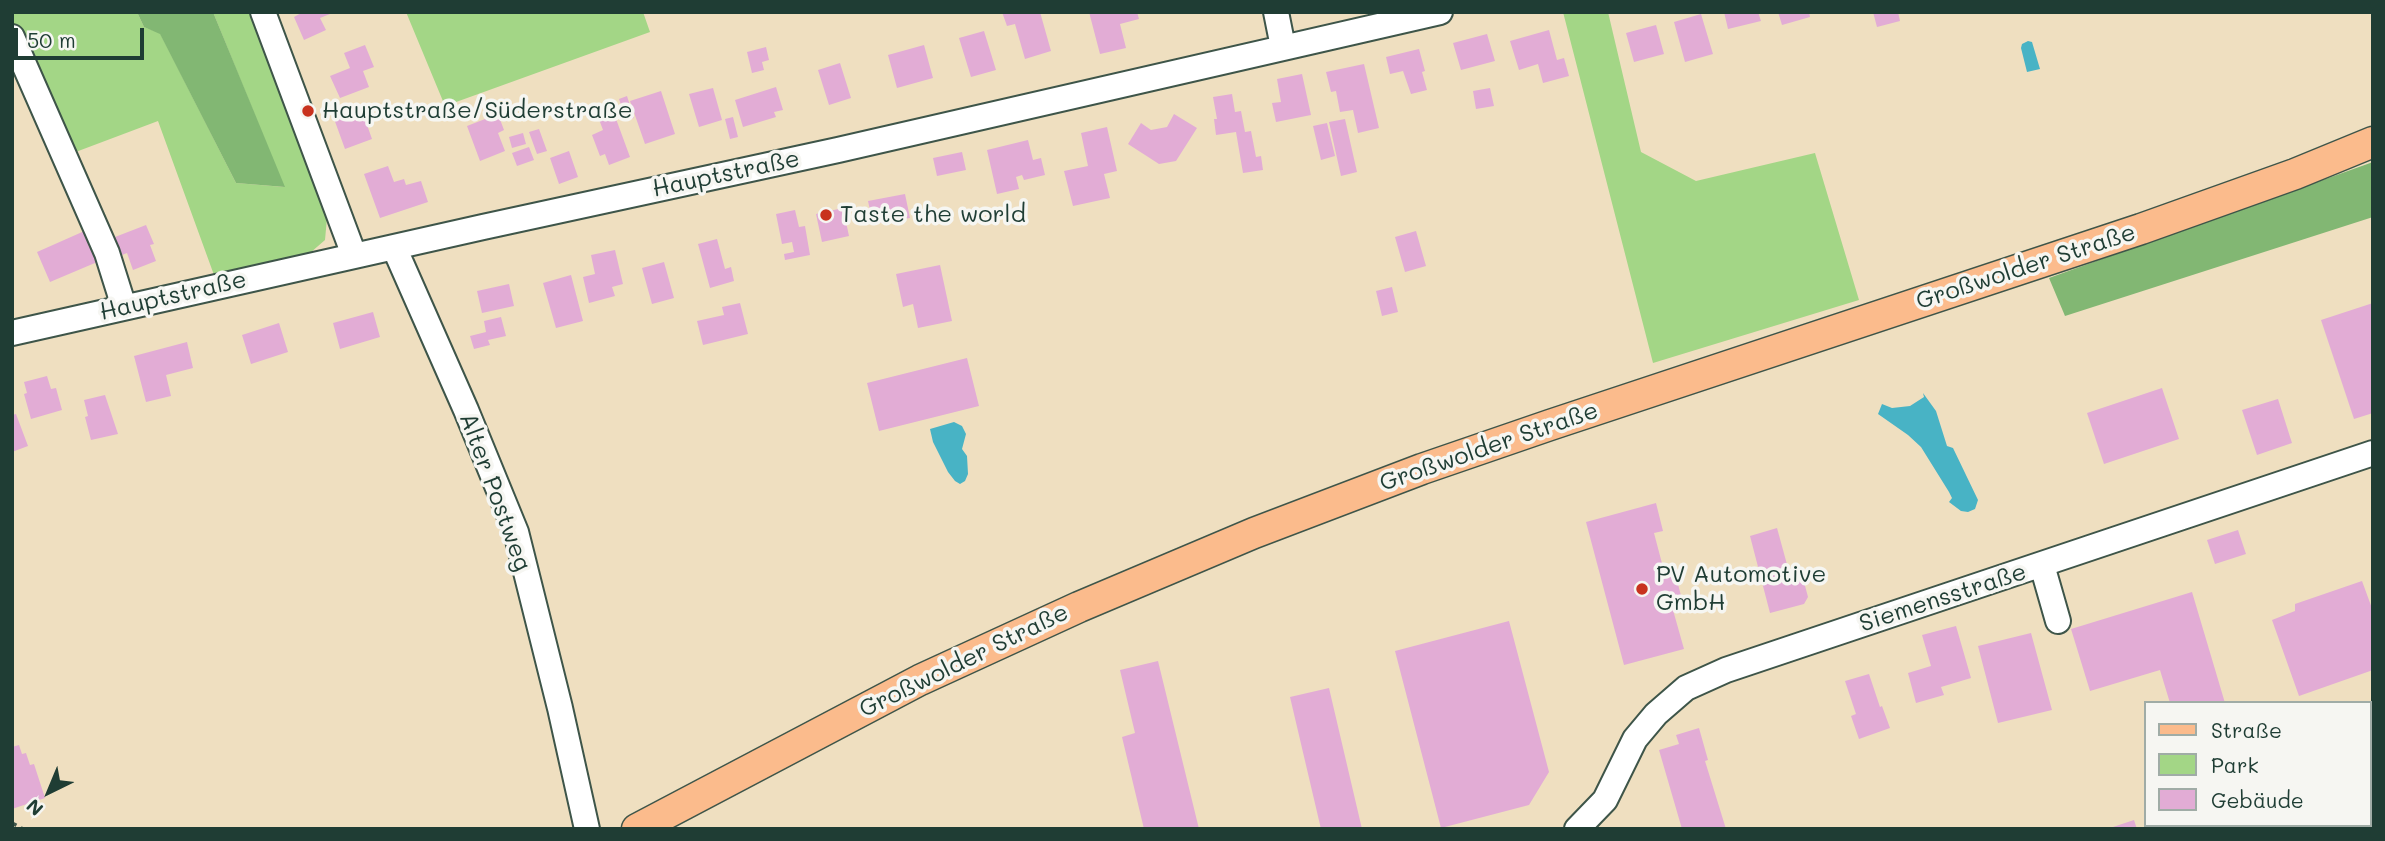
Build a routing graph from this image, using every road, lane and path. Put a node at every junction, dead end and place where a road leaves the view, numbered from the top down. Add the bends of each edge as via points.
1 (263, 12) edge
2 (1276, 12) edge
3 (1439, 12) edge
4 (1410, 15) edge
5 (12, 37) edge
6 (1283, 47) junction
7 (2373, 142) edge
8 (394, 247) junction
9 (354, 255) junction
10 (124, 307) junction
11 (12, 333) edge
12 (2373, 453) edge
13 (2042, 565) junction
14 (2058, 621) dead end
15 (12, 823) edge
16 (23, 829) edge
17 (587, 829) edge
18 (637, 829) edge
19 (1577, 829) edge

1 - 9 street
2 - 6 street
3 - 4 street, Hauptstraße
4 - 6 street, Hauptstraße
5 - 10 street via 107,253
6 - 8 street, Hauptstraße
7 - 18 main road, Großwolder Straße via 2141,229 1524,433 1254,533 920,680
8 - 9 street, Hauptstraße
8 - 17 street, Alter Postweg via 516,532
9 - 10 street, Hauptstraße
10 - 11 street, Hauptstraße
12 - 13 street, Siemensstraße
13 - 14 street
13 - 19 street, Siemensstraße via 1726,670 1686,688 1635,740 1605,800
15 - 16 path

